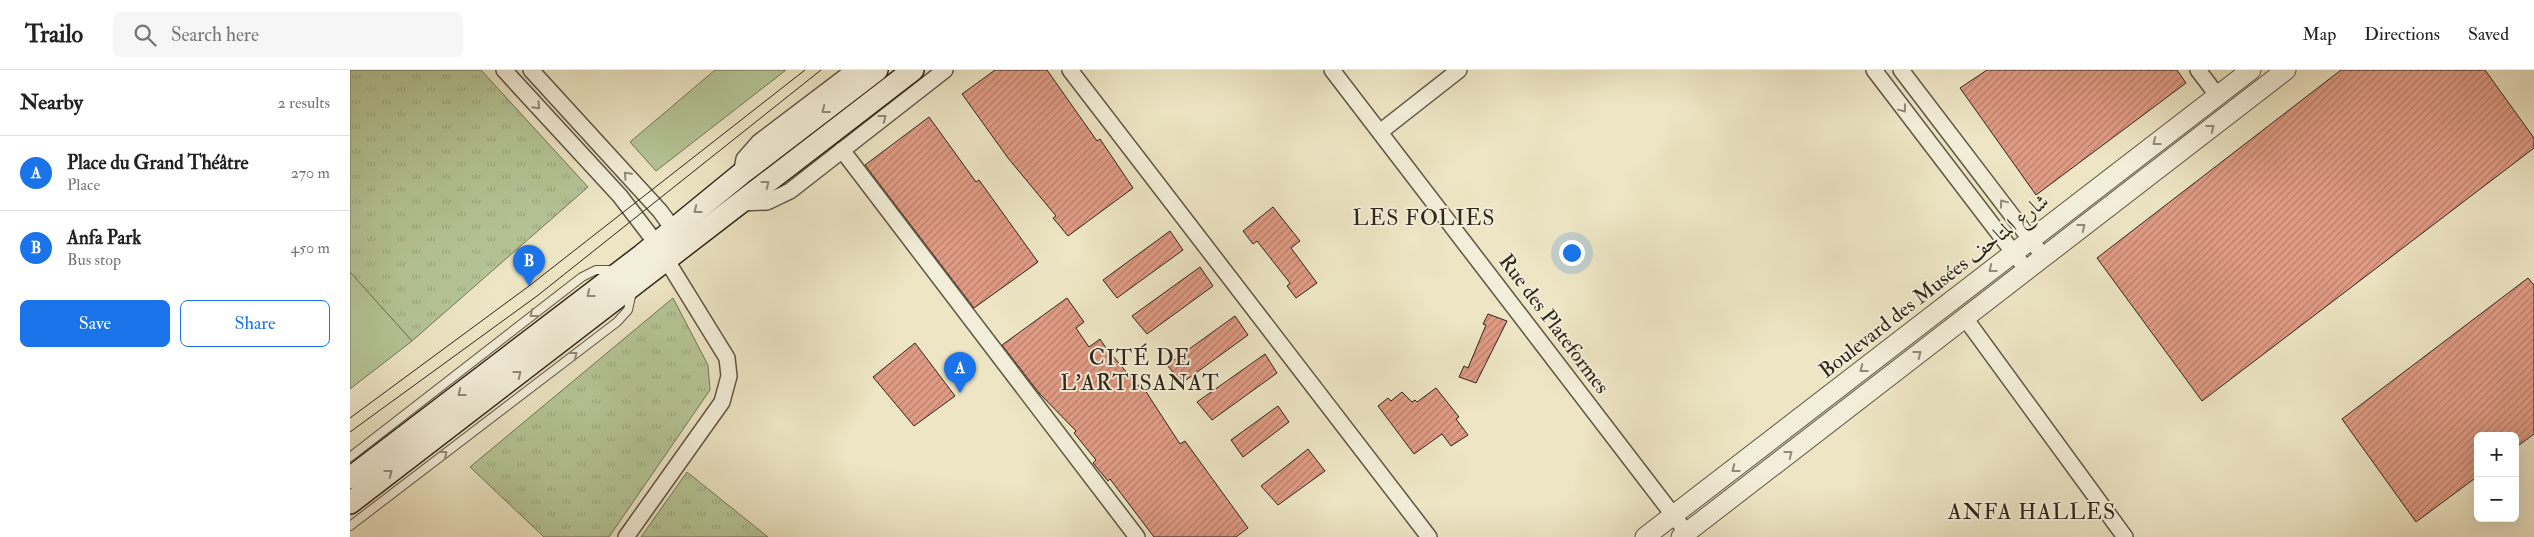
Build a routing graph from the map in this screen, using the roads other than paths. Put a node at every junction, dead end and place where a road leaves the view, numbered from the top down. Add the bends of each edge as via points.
1 (504, 70) edge
2 (531, 70) edge
3 (854, 70) edge
4 (877, 70) edge
5 (913, 70) edge
6 (945, 70) edge
7 (1070, 70) edge
8 (1332, 70) edge
9 (1460, 70) edge
10 (1874, 70) edge
11 (1901, 70) edge
12 (2198, 70) edge
13 (2251, 70) edge
14 (2286, 70) edge
15 (2218, 95) junction
16 (1380, 132) junction
17 (842, 150) junction
18 (741, 174) junction
19 (740, 203) junction
20 (673, 228) junction
21 (2030, 239) junction
22 (686, 246) junction
23 (662, 252) junction
24 (2013, 252) junction
25 (2043, 256) junction
26 (2026, 269) junction
27 (626, 278) junction
28 (1965, 318) junction
29 (350, 456) edge
30 (350, 478) edge
31 (350, 503) edge
32 (1674, 516) junction
33 (350, 526) edge
34 (1684, 535) edge
35 (626, 537) edge
36 (1137, 537) edge
37 (1429, 537) edge
38 (1645, 537) edge
39 (2124, 537) edge

1 -> 23 street via 620,196
20 -> 2 street
3 - 18 street via 759,142 744,160
4 -> 18 main road
19 -> 5 main road
17 -> 6 street
7 - 37 street
8 - 16 street, Rue des Plateformes
9 - 16 street
10 -> 24 street
21 -> 11 street
12 - 15 street
13 - 15 street, Boulevard des Musées شارع المتاحف
25 -> 14 street, Boulevard des Musées شارع المتاحف
15 -> 21 street, Boulevard des Musées شارع المتاحف
16 - 32 street, Rue des Plateformes
17 - 19 street via 776,200
17 - 36 street
18 -> 20 main road
19 - 22 main road
20 - 22 street
20 - 23 main road
21 - 24 street, Boulevard des Musées شارع المتاحف
21 - 25 street
22 - 23 main road
23 - 27 main road
23 - 35 street via 727,358 728,385 722,402
24 - 26 street
24 -> 32 street, Boulevard des Musées شارع المتاحف
25 - 26 street, Boulevard des Musées شارع المتاحف
26 - 28 street, Boulevard des Musées شارع المتاحف
27 -> 29 lane via 604,269 582,277
27 -> 30 main road
31 -> 27 main road
33 -> 27 lane via 617,322 631,302
34 -> 28 street, Boulevard des Musées شارع المتاحف
28 - 39 street
32 - 34 street, Rue des Plateformes
32 - 38 street, Boulevard des Musées شارع المتاحف

